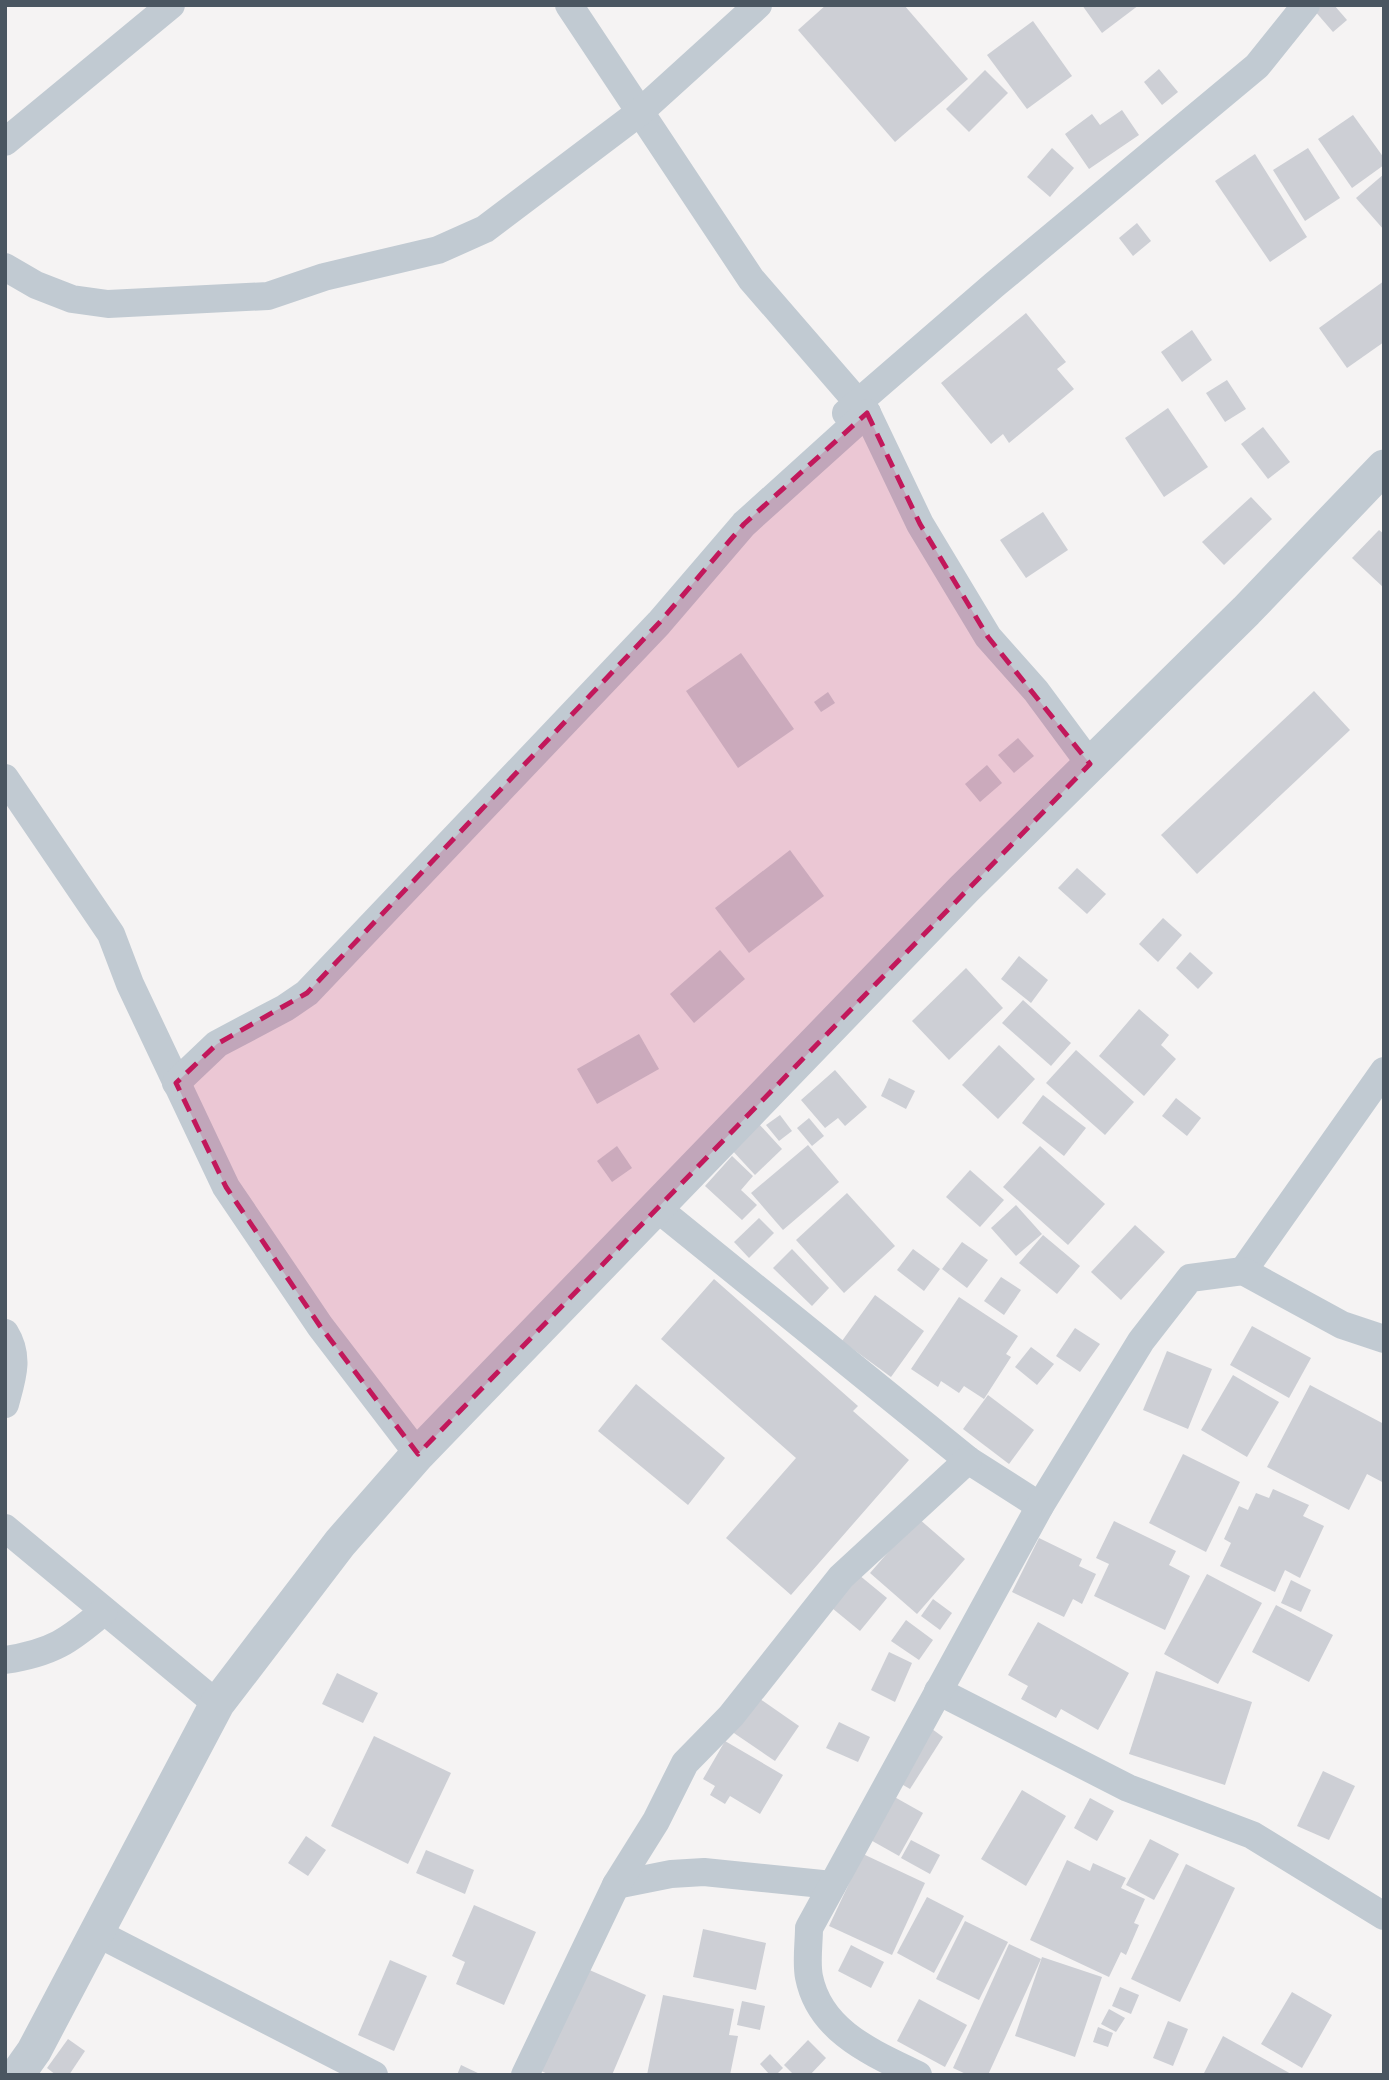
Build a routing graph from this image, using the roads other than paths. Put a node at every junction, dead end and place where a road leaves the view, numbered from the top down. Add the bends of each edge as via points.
1 (171, 5) edge
2 (569, 5) edge
3 (758, 5) edge
4 (1306, 5) edge
5 (640, 112) junction
6 (5, 142) edge
7 (5, 267) edge
8 (862, 407) junction
9 (828, 434) dead end
10 (1384, 467) edge
11 (1090, 764) junction
12 (5, 778) edge
13 (1384, 1071) edge
14 (176, 1083) junction
15 (657, 1208) junction
16 (1243, 1270) junction
17 (5, 1333) edge
18 (1384, 1339) edge
19 (5, 1404) edge
20 (418, 1454) junction
21 (968, 1460) junction
22 (1040, 1506) junction
23 (5, 1528) edge
24 (104, 1611) junction
25 (5, 1660) edge
26 (938, 1691) junction
27 (217, 1704) junction
28 (616, 1885) junction
29 (832, 1885) junction
30 (1384, 1916) edge
31 (97, 1933) junction
32 (863, 2048) junction
33 (17, 2075) edge
34 (373, 2075) edge
35 (525, 2075) edge
36 (872, 2075) edge
37 (918, 2075) edge

1 - 6 street
2 - 5 street
3 - 5 street
4 - 8 street via 1257,66
5 - 7 street via 485,229 438,250 324,277 268,296 108,304 72,299
5 - 8 street via 751,279
8 - 9 street
8 - 11 street via 920,524 988,637 1036,691
8 - 14 street via 744,524 659,623 307,993 217,1044
10 - 11 street
11 - 15 street
12 - 14 street via 111,934
13 - 16 street
14 - 20 street via 226,1187 320,1326
15 - 20 street
15 - 21 street
16 - 18 street via 1342,1325
16 - 22 street via 1190,1278 1141,1341
17 - 19 street via 15,1349 15,1363
20 - 27 street via 340,1543
21 - 22 street
21 - 28 street via 841,1577 731,1716 685,1763
22 - 26 street
23 - 24 street
24 - 25 street via 70,1640 32,1656
24 - 27 street
26 - 29 street
26 - 30 street via 1129,1788 1252,1835
27 - 31 street
28 - 29 street via 704,1871
28 - 35 street
29 - 32 street via 809,1928 809,1976 821,2012
31 - 33 street
31 - 34 street
32 - 36 street
32 - 37 street

